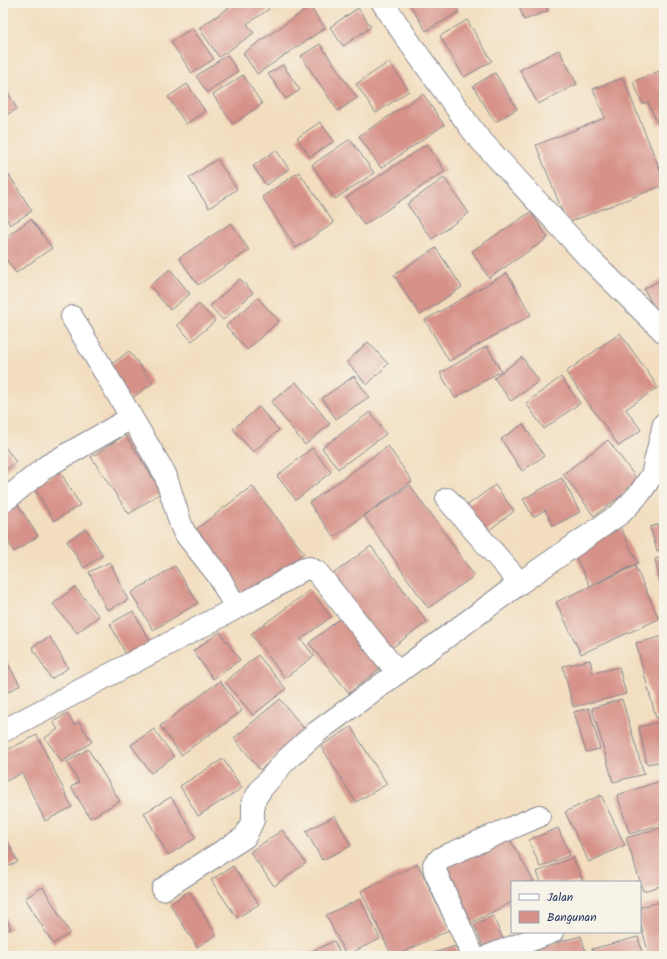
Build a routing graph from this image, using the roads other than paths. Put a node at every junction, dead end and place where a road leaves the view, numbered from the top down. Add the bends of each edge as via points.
1 (383, 3) edge
2 (72, 317) dead end
3 (664, 332) edge
4 (131, 418) junction
5 (664, 424) edge
6 (447, 499) dead end
7 (3, 501) edge
8 (520, 583) junction
9 (236, 608) junction
10 (398, 673) junction
11 (3, 731) edge
12 (539, 816) dead end
13 (163, 889) dead end
14 (549, 933) edge
15 (473, 956) edge
16 (489, 956) edge

1 - 3 street via 476,135 590,259
2 - 4 street
4 - 7 street via 47,466
4 - 9 street via 165,474 184,532 218,575
5 - 8 street via 652,475 640,493 621,513
6 - 8 street
8 - 10 street
9 - 10 street via 309,568 317,572
9 - 11 street
10 - 13 street via 317,732 285,761 253,802 253,820 245,837
12 - 15 street via 441,858 434,866
14 - 16 street

